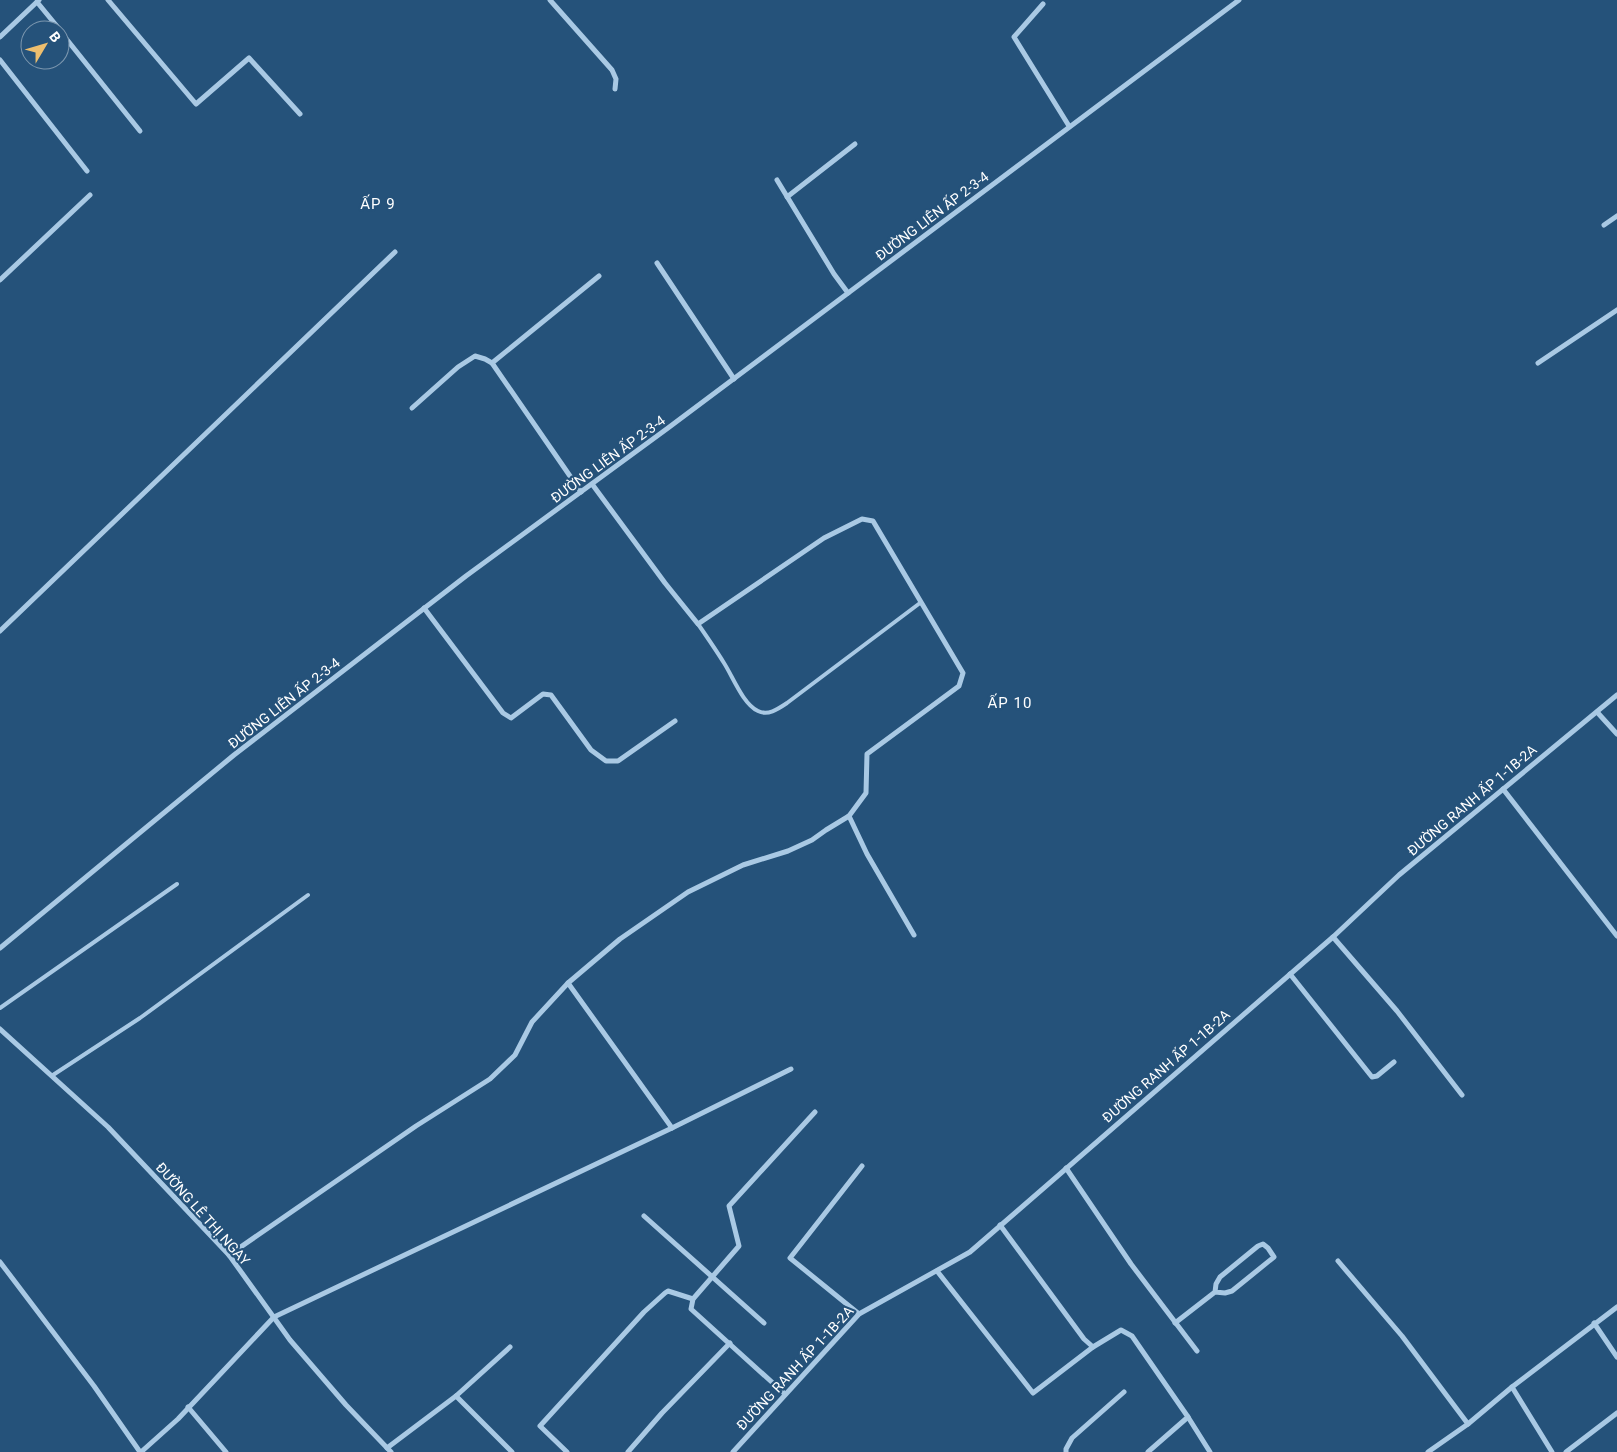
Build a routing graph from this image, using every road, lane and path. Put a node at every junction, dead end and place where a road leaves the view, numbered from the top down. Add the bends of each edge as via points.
1 (108, 0) edge
2 (550, 0) edge
3 (1239, 0) edge
4 (38, 1) edge
5 (1044, 4) dead end
6 (52, 20) edge
7 (0, 36) edge
8 (70, 43) edge
9 (0, 60) edge
10 (615, 89) dead end
11 (300, 114) dead end
12 (1069, 126) junction
13 (140, 131) dead end
14 (855, 144) dead end
15 (87, 171) dead end
16 (777, 180) dead end
17 (90, 195) dead end
18 (787, 196) junction
19 (1617, 216) edge
20 (1604, 225) dead end
21 (395, 252) dead end
22 (657, 263) dead end
23 (599, 276) dead end
24 (0, 280) edge
25 (848, 293) junction
26 (1617, 310) edge
27 (492, 363) junction
28 (1538, 363) dead end
29 (734, 379) junction
30 (412, 408) dead end
31 (592, 484) junction
32 (581, 492) junction
33 (920, 603) junction
34 (424, 608) junction
35 (698, 624) junction
36 (0, 631) edge
37 (1617, 695) edge
38 (1597, 712) junction
39 (675, 721) dead end
40 (1617, 734) edge
41 (1503, 789) junction
42 (849, 816) junction
43 (177, 884) dead end
44 (308, 895) dead end
45 (914, 935) dead end
46 (1617, 936) edge
47 (1333, 937) junction
48 (0, 948) edge
49 (1290, 974) junction
50 (568, 983) junction
51 (0, 1008) edge
52 (0, 1029) edge
53 (1394, 1062) dead end
54 (791, 1068) dead end
55 (53, 1075) junction
56 (1462, 1095) dead end
57 (815, 1112) dead end
58 (672, 1128) junction
59 (862, 1166) dead end
60 (1066, 1168) junction
61 (644, 1216) dead end
62 (1000, 1225) junction
63 (229, 1255) junction
64 (1338, 1261) dead end
65 (0, 1262) edge
66 (938, 1271) junction
67 (712, 1276) junction
68 (1215, 1292) junction
69 (693, 1299) junction
70 (1617, 1307) edge
71 (859, 1314) junction
72 (274, 1317) junction
73 (764, 1323) dead end
74 (1175, 1323) junction
75 (1594, 1323) junction
76 (730, 1343) junction
77 (510, 1347) dead end
78 (1093, 1347) junction
79 (1197, 1351) dead end
80 (1617, 1358) edge
81 (1512, 1387) junction
82 (1124, 1392) dead end
83 (785, 1394) junction
84 (456, 1396) junction
85 (188, 1407) junction
86 (1617, 1413) edge
87 (1188, 1417) junction
88 (1468, 1424) junction
89 (389, 1450) edge
90 (141, 1452) edge
91 (226, 1452) edge
92 (512, 1452) edge
93 (566, 1452) edge
94 (628, 1452) edge
95 (733, 1452) edge
96 (1066, 1452) edge
97 (1148, 1452) edge
98 (1210, 1452) edge
99 (1428, 1452) edge
100 (1552, 1452) edge
101 (1566, 1452) edge

1 - 11 street via 196,104 249,58
2 - 10 street via 612,70 616,78
3 - 12 street, ĐƯỜNG LIÊN ẤP 2-3-4
4 - 6 street
4 - 7 street
5 - 12 street via 1014,37
8 - 13 street
9 - 15 street
12 - 25 street, ĐƯỜNG LIÊN ẤP 2-3-4
14 - 18 street
16 - 18 street
17 - 24 street
18 - 25 street
19 - 20 street
21 - 36 street
22 - 29 street
23 - 27 street
25 - 29 street, ĐƯỜNG LIÊN ẤP 2-3-4
26 - 28 street
27 - 30 street via 475,356
27 - 32 street
29 - 31 street, ĐƯỜNG LIÊN ẤP 2-3-4
31 - 32 street, ĐƯỜNG LIÊN ẤP 2-3-4
31 - 35 street
32 - 34 street, ĐƯỜNG LIÊN ẤP 2-3-4
33 - 35 street via 878,528 873,521 862,519 824,538
33 - 35 lane via 773,712 756,710 740,692
33 - 42 street via 963,673 959,686 867,754 866,793
34 - 39 street via 503,713 511,718 543,694 551,695 591,750 606,761 618,760
34 - 48 street, ĐƯỜNG LIÊN ẤP 2-3-4 via 237,753
37 - 38 street, ĐƯỜNG RANH ẤP 1-1B-2A
38 - 40 street
38 - 41 street, ĐƯỜNG RANH ẤP 1-1B-2A
41 - 46 street
41 - 47 street, ĐƯỜNG RANH ẤP 1-1B-2A via 1399,875
42 - 45 street
42 - 50 street via 812,840 788,851 743,864 688,892 620,939
43 - 51 lane
44 - 55 lane via 140,1018
47 - 49 street, ĐƯỜNG RANH ẤP 1-1B-2A
47 - 56 street via 1397,1011
49 - 53 street via 1368,1074 1377,1076
49 - 60 street, ĐƯỜNG RANH ẤP 1-1B-2A
50 - 58 street
50 - 63 street via 532,1022 515,1055 490,1079
52 - 55 street, ĐƯỜNG LÊ THỊ NGAY
54 - 58 street
55 - 63 street, ĐƯỜNG LÊ THỊ NGAY via 108,1127
57 - 67 street via 729,1206 739,1246
58 - 72 street
59 - 71 street via 790,1258
60 - 62 street, ĐƯỜNG RANH ẤP 1-1B-2A
60 - 74 street
61 - 67 street
62 - 66 street, ĐƯỜNG RANH ẤP 1-1B-2A via 970,1252
62 - 78 street
63 - 72 street, ĐƯỜNG LÊ THỊ NGAY
64 - 88 street via 1402,1336
65 - 90 street
66 - 71 street, ĐƯỜNG RANH ẤP 1-1B-2A
66 - 78 street via 1033,1393
67 - 69 street
67 - 73 street
68 - 68 street via 1220,1277 1258,1246 1263,1244 1268,1248 1274,1257 1232,1291
68 - 74 street
69 - 76 street via 691,1309
69 - 93 street via 668,1291 665,1293 540,1426
70 - 75 street
71 - 83 street, ĐƯỜNG RANH ẤP 1-1B-2A
72 - 85 street
72 - 89 street, ĐƯỜNG LÊ THỊ NGAY via 346,1405
74 - 79 street
75 - 80 street
75 - 81 street
76 - 83 street
76 - 94 street
77 - 84 street
78 - 87 street via 1121,1330 1132,1336
81 - 88 street
81 - 100 street
82 - 96 street via 1072,1438
83 - 95 street, ĐƯỜNG RANH ẤP 1-1B-2A
84 - 89 street
84 - 92 street
85 - 90 street
85 - 91 street
86 - 101 street
87 - 97 street
87 - 98 street
88 - 99 street

